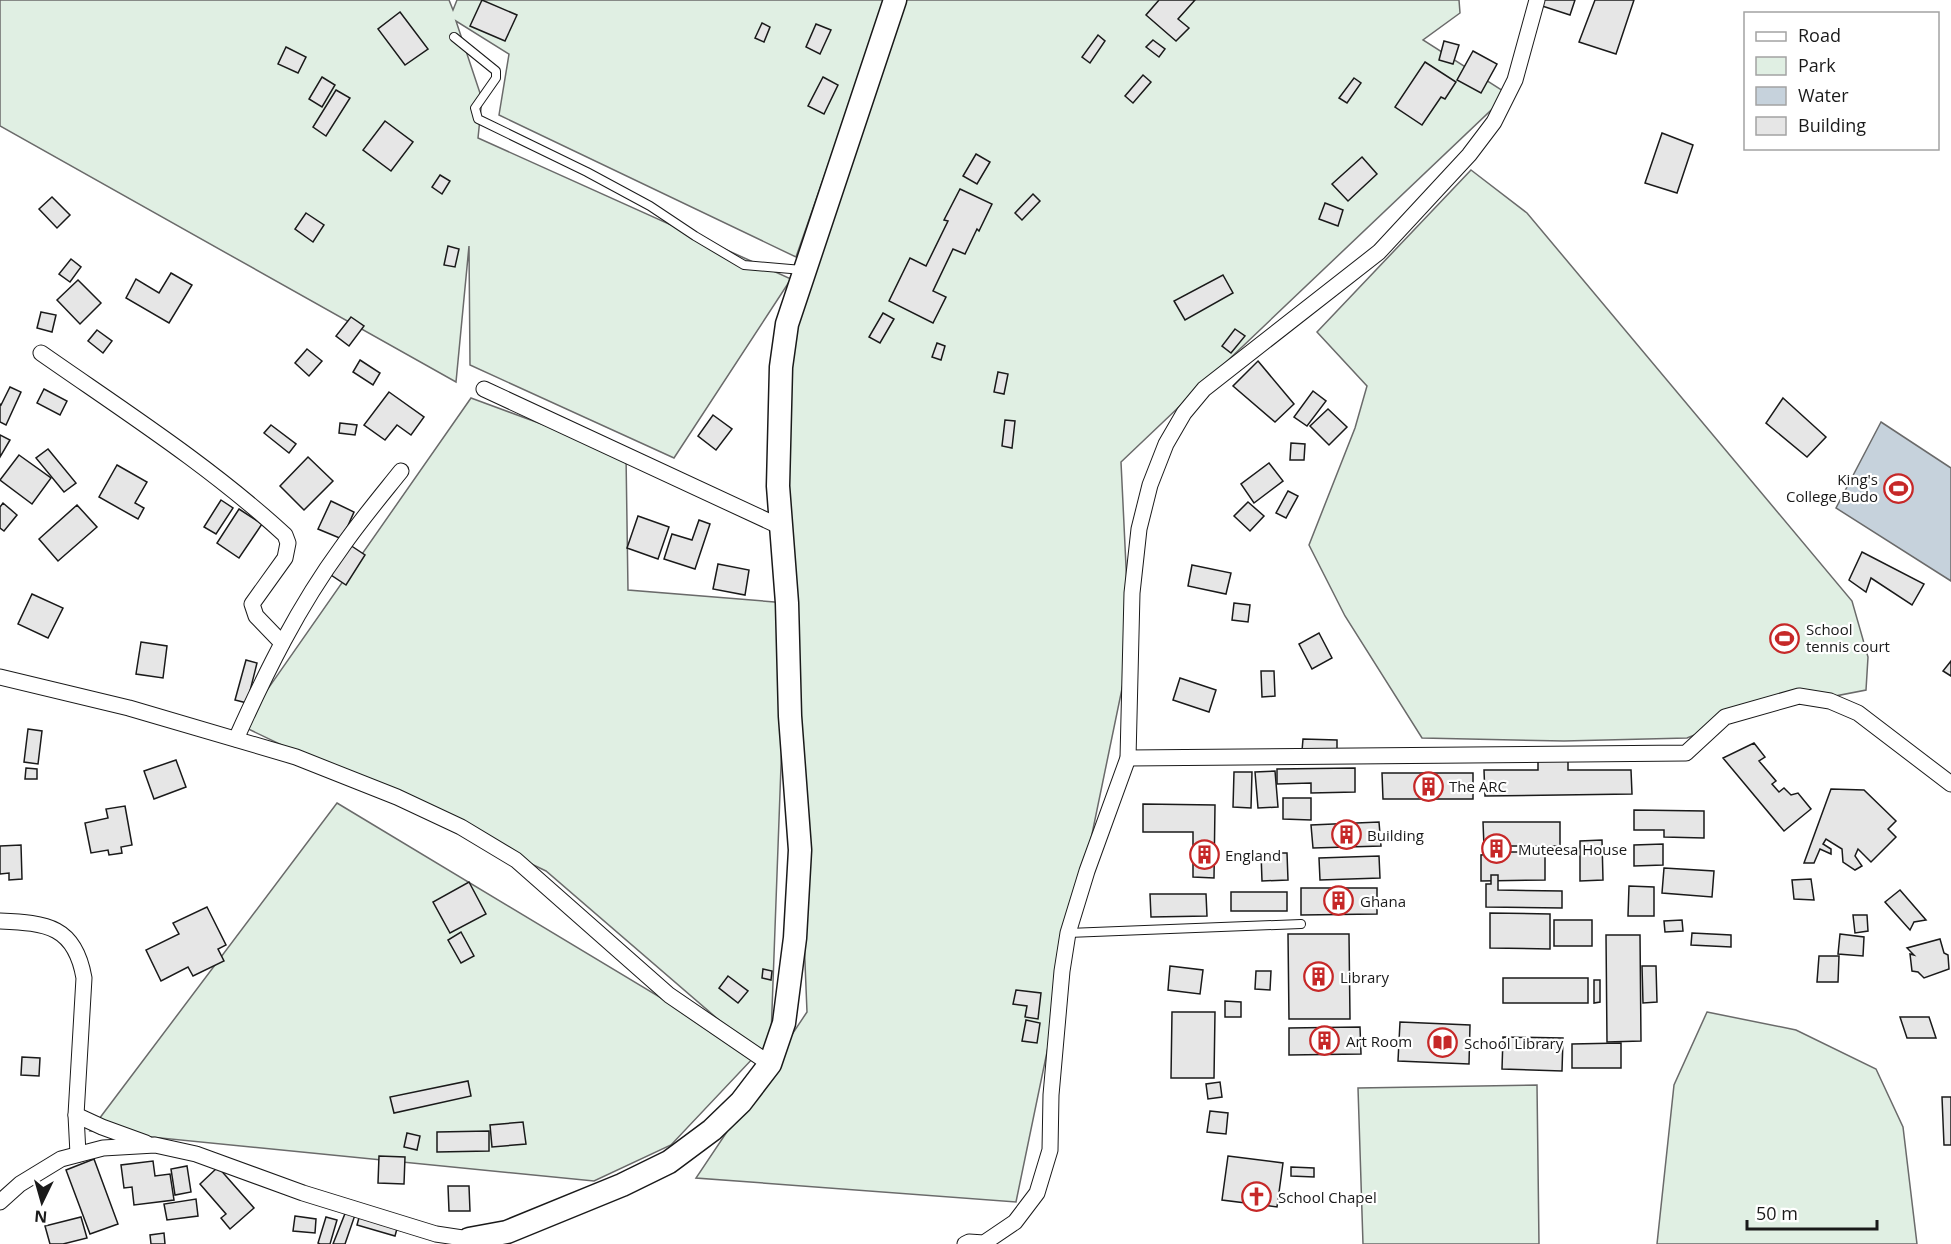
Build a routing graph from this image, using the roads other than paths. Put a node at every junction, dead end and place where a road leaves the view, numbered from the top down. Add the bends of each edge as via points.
1 (895, 0) edge
2 (1537, 0) edge
3 (454, 37) dead end
4 (804, 270) junction
5 (41, 353) dead end
6 (484, 389) dead end
7 (401, 471) dead end
8 (781, 527) junction
9 (282, 643) junction
10 (0, 677) edge
11 (236, 739) junction
12 (1128, 758) junction
13 (1951, 784) edge
14 (0, 921) edge
15 (1301, 924) dead end
16 (1068, 933) junction
17 (770, 1064) junction
18 (76, 1115) junction
19 (155, 1145) junction
20 (78, 1154) junction
21 (0, 1202) edge
22 (467, 1241) edge
23 (968, 1243) edge

1 - 4 street
2 - 12 street via 1515,80 1494,122 1469,155 1379,252 1204,389 1166,444 1139,529 1132,593
3 - 4 lane via 496,71 496,78 476,108 478,119 639,200 744,265
4 - 8 street via 787,324 782,367 778,475
5 - 9 street via 204,468 285,535 285,558 252,604 256,616
6 - 8 street
7 - 9 street via 341,547
8 - 17 street via 800,850 795,938 784,1023
9 - 11 street
10 - 11 street
11 - 17 street via 296,756 397,797 461,827 516,860 669,995
12 - 13 street via 1686,753 1725,717 1798,696 1830,701 1858,713
12 - 16 street
14 - 18 street via 30,922 54,929 72,943 80,957 84,978
15 - 16 lane
16 - 23 street via 1052,1083 1050,1149 1037,1193 1015,1222 984,1243
17 - 22 street via 741,1102 669,1162 507,1232
18 - 19 street
18 - 20 street
19 - 20 street via 103,1148
19 - 22 street via 196,1154 303,1193
20 - 21 street via 61,1159 20,1184

